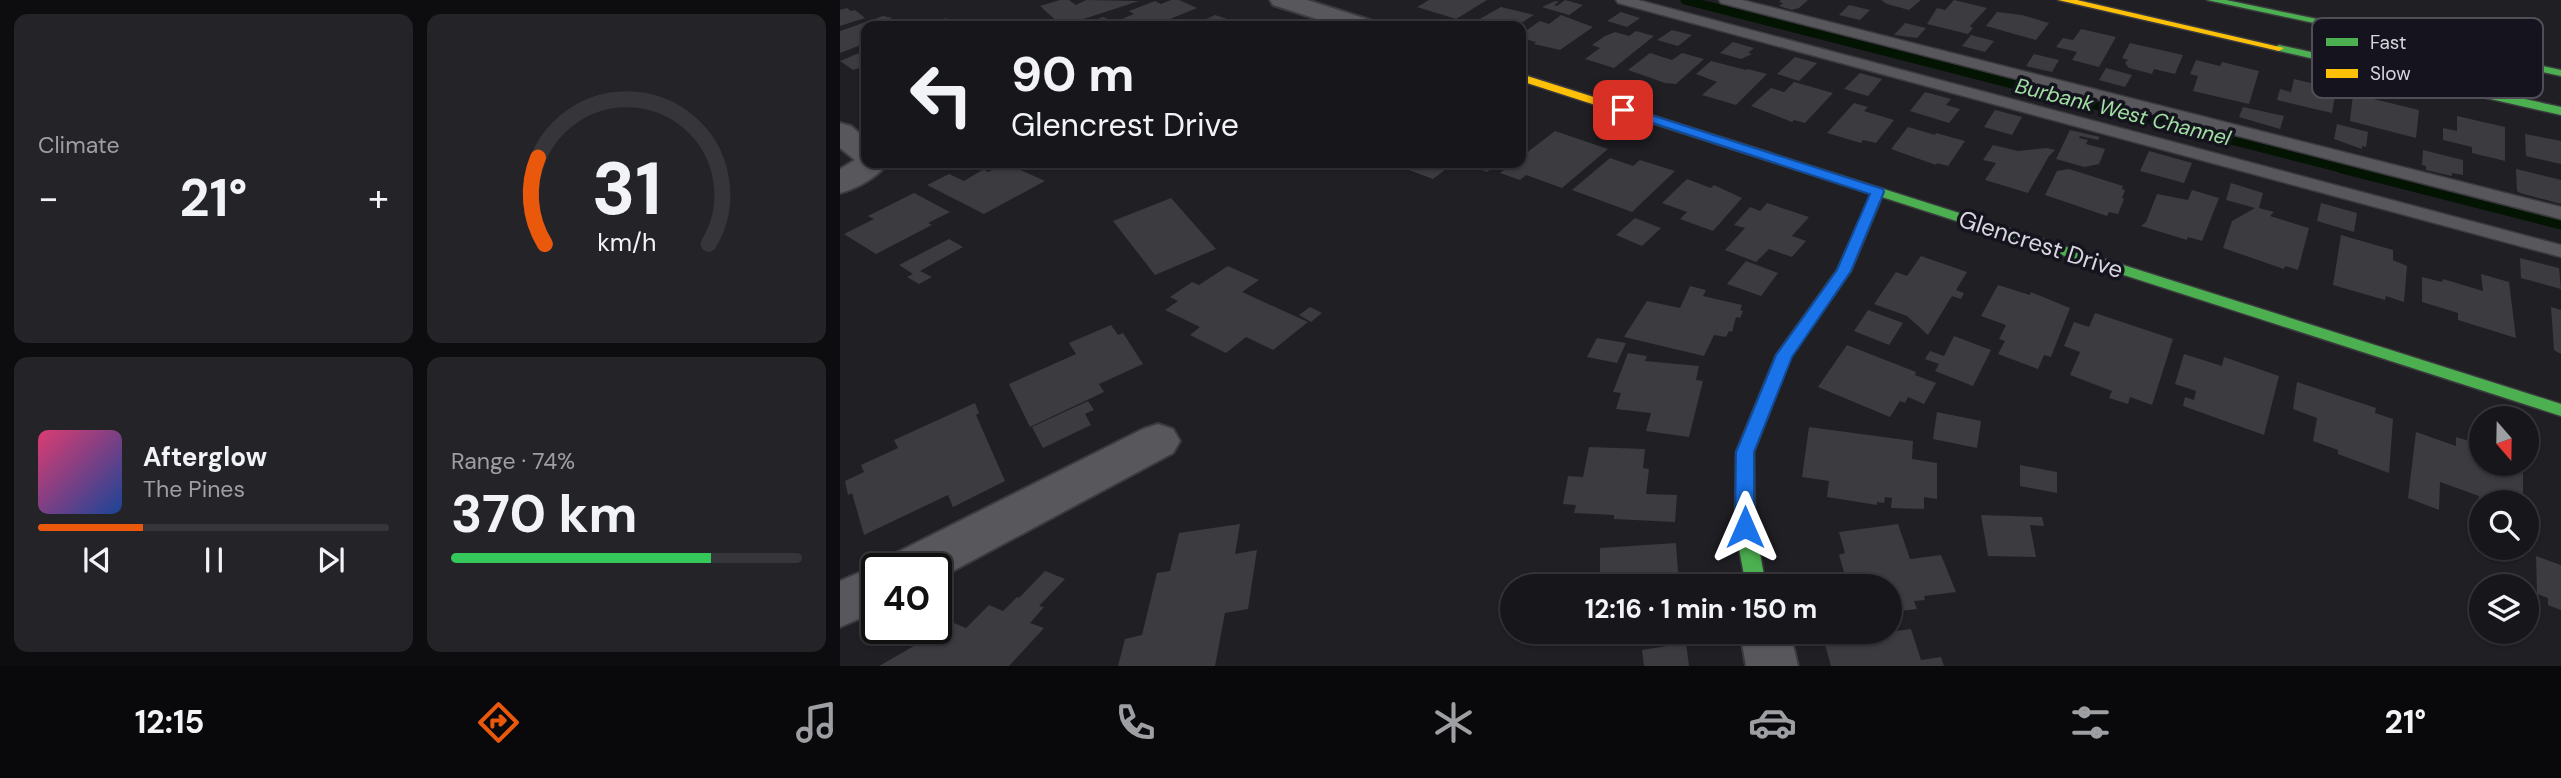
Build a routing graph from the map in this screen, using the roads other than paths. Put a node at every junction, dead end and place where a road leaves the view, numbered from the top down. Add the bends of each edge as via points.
1 (1282, 0) edge
2 (1623, 0) edge
3 (1726, 0) edge
4 (2063, 0) edge
5 (2213, 0) edge
6 (1348, 21) edge
7 (2312, 21) edge
8 (2312, 56) edge
9 (2543, 69) edge
10 (2561, 73) edge
11 (1526, 79) edge
12 (2503, 98) edge
13 (2561, 111) edge
14 (840, 132) edge
15 (861, 150) edge
16 (864, 168) edge
17 (840, 183) edge
18 (1878, 192) junction
19 (2561, 213) edge
20 (2561, 251) edge
21 (2561, 410) edge
22 (1158, 441) dead end
23 (942, 553) edge
24 (1754, 574) edge
25 (861, 595) edge
26 (840, 606) edge
27 (1767, 644) edge
28 (1772, 666) edge

1 - 6 street
2 - 20 lane
3 - 19 lane
4 - 8 street
5 - 7 street
9 - 10 street
11 - 18 street, Glencrest Drive
12 - 13 street
14 - 15 street
16 - 17 street
18 - 21 street, Glencrest Drive
18 - 24 street via 1844,271 1784,355 1745,452 1745,527
22 - 23 street
25 - 26 street
27 - 28 street

